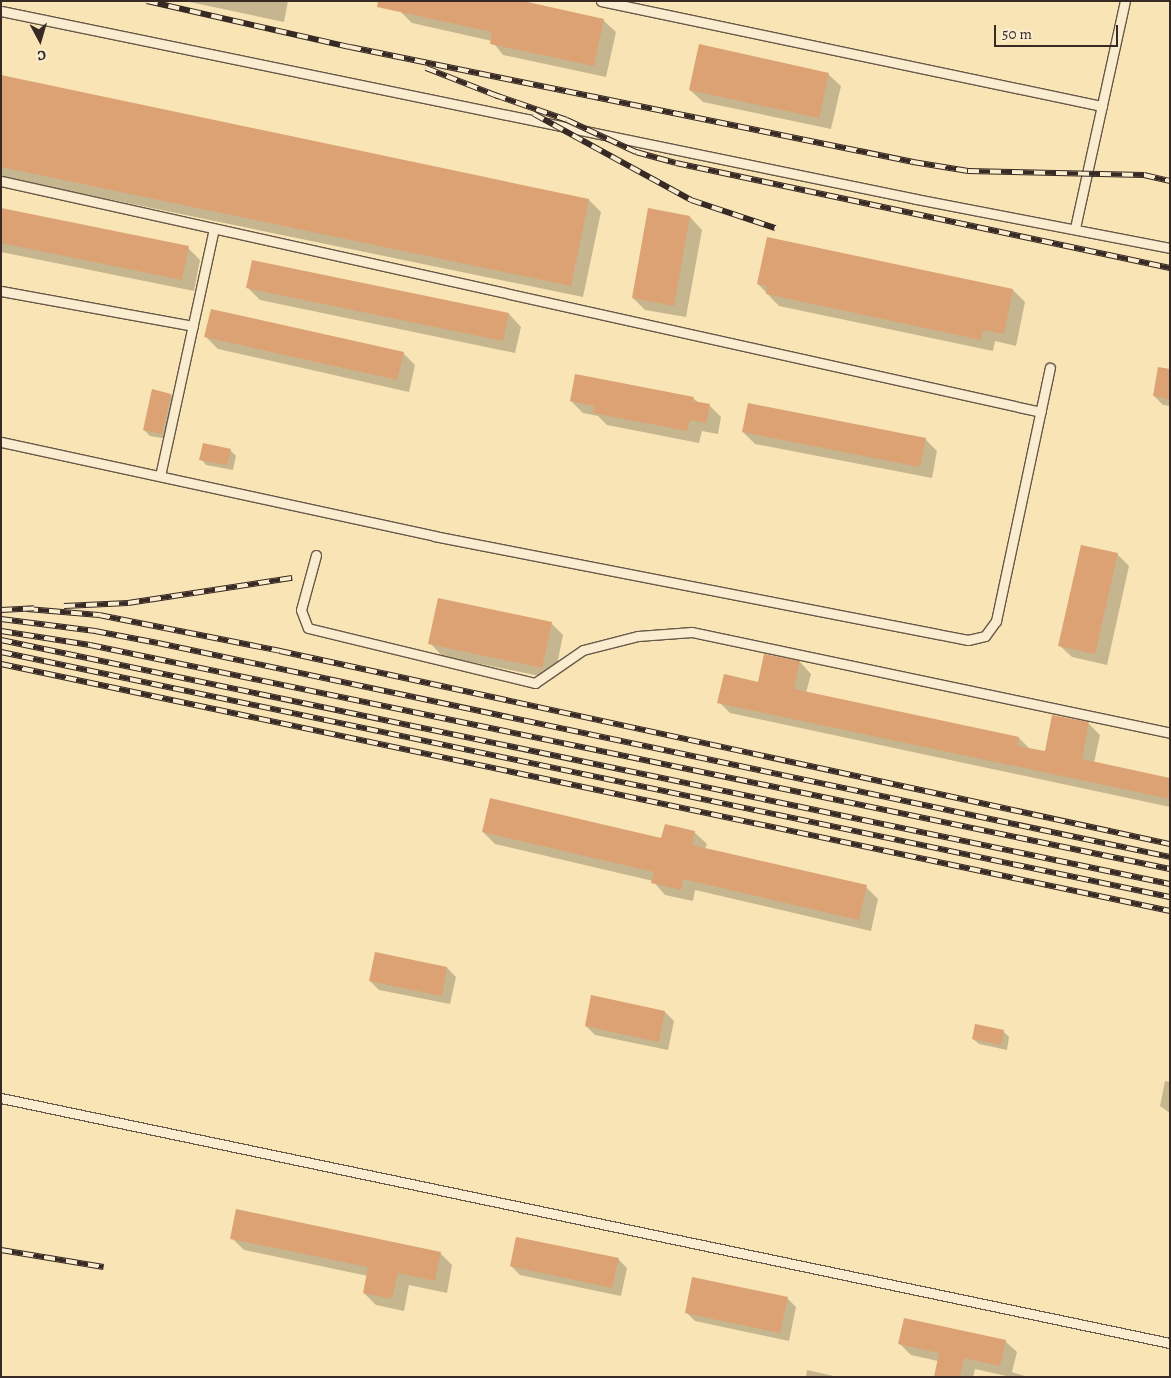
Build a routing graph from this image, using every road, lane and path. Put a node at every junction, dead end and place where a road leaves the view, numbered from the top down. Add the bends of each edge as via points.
1 (601, 1) edge
2 (1125, 1) edge
3 (1, 11) edge
4 (1102, 106) junction
5 (1, 181) edge
6 (214, 228) junction
7 (1075, 228) junction
8 (1170, 248) edge
9 (1, 290) edge
10 (193, 326) junction
11 (1050, 368) dead end
12 (1040, 412) junction
13 (1, 442) edge
14 (160, 476) junction
15 (316, 555) dead end
16 (1170, 733) edge
17 (1, 1098) edge
18 (1170, 1343) edge

1 - 4 lane
2 - 4 lane
3 - 7 lane via 916,200
4 - 7 lane
5 - 6 lane
6 - 10 lane
6 - 12 lane
7 - 8 lane
9 - 10 lane
10 - 14 lane
11 - 12 lane
12 - 14 lane via 996,621 985,636 968,640 444,538
13 - 14 lane
15 - 16 lane via 301,610 308,628 535,682 584,650 638,636 692,632
17 - 18 lane

